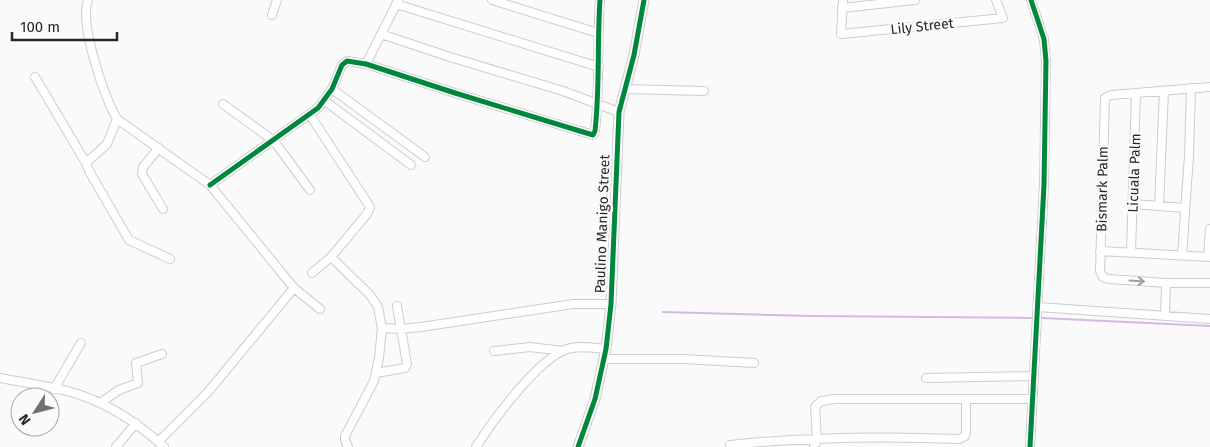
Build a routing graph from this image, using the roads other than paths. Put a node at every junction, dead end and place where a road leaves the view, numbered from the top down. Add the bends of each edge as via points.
1 (88, 0) edge
2 (276, 0) edge
3 (492, 0) edge
4 (600, 0) edge
5 (644, 0) edge
6 (915, 0) edge
7 (996, 0) edge
8 (1031, 0) edge
9 (398, 2) edge
10 (842, 4) edge
11 (272, 15) dead end
12 (598, 33) junction
13 (381, 34) junction
14 (366, 64) junction
15 (598, 67) junction
16 (35, 77) dead end
17 (1210, 87) edge
18 (1190, 88) junction
19 (332, 89) junction
20 (625, 89) junction
21 (1164, 91) junction
22 (704, 92) dead end
23 (1136, 93) junction
24 (324, 100) junction
25 (223, 104) dead end
26 (598, 104) junction
27 (619, 112) junction
28 (310, 115) junction
29 (117, 119) junction
30 (274, 140) junction
31 (159, 148) junction
32 (425, 157) dead end
33 (86, 163) junction
34 (411, 165) dead end
35 (210, 185) junction
36 (310, 190) dead end
37 (1133, 204) junction
38 (1159, 206) junction
39 (1185, 208) junction
40 (163, 209) dead end
41 (1210, 229) edge
42 (1100, 251) junction
43 (1131, 252) junction
44 (1182, 255) junction
45 (331, 257) junction
46 (1209, 257) edge
47 (170, 259) dead end
48 (312, 273) dead end
49 (1166, 283) junction
50 (1210, 283) edge
51 (294, 288) junction
52 (610, 304) junction
53 (397, 306) dead end
54 (1038, 307) junction
55 (320, 308) dead end
56 (1165, 316) junction
57 (1210, 319) edge
58 (382, 328) junction
59 (401, 329) junction
60 (81, 344) dead end
61 (606, 349) junction
62 (494, 350) dead end
63 (563, 351) junction
64 (162, 354) dead end
65 (604, 359) junction
66 (754, 363) dead end
67 (376, 373) junction
68 (1034, 376) junction
69 (0, 378) edge
70 (926, 378) dead end
71 (44, 387) edge
72 (55, 387) edge
73 (60, 390) edge
74 (966, 399) junction
75 (1032, 399) junction
76 (100, 403) junction
77 (136, 422) junction
78 (161, 444) edge
79 (816, 444) edge
80 (730, 445) dead end
81 (116, 447) edge
82 (348, 447) edge
83 (476, 447) edge
84 (578, 447) edge
85 (1030, 447) edge

1 - 29 street via 86,20 93,55
2 - 11 street
3 - 12 street
4 - 12 street
5 - 20 street, Paulino Manigo Street
6 - 10 street, Lily Street
7 - 10 street, Lily Street via 1003,18 841,34
8 - 54 street via 1044,39 1046,60
9 - 13 street
9 - 15 street
12 - 15 street
13 - 14 street
13 - 26 street
14 - 19 street via 344,63
14 - 26 street via 591,136 595,131
15 - 26 street
16 - 33 street
17 - 18 street, Bismark Palm
18 - 21 street, Bismark Palm
18 - 39 street
19 - 24 street
19 - 32 street
20 - 22 street
20 - 27 street, Paulino Manigo Street
21 - 23 street, Bismark Palm
21 - 38 street
23 - 37 street, Licuala Palm
23 - 42 street, Bismark Palm via 1111,95 1104,101
24 - 28 street
24 - 34 street
25 - 30 street
26 - 27 street
27 - 52 street, Paulino Manigo Street
28 - 30 street
28 - 45 street via 370,207
29 - 31 street
29 - 33 street via 106,144
30 - 35 street
30 - 36 street
31 - 35 street
31 - 40 street via 143,167 142,174
33 - 47 street via 128,240
35 - 51 street
37 - 38 street
37 - 43 street, Licuala Palm
38 - 39 street
39 - 44 street
41 - 46 street
42 - 43 street
42 -> 49 street, Bismark Palm via 1100,271 1105,279
43 - 44 street
44 - 46 street
45 - 48 street
45 - 58 street via 370,295 378,307
49 - 50 street, Bismark Palm
49 - 56 street
51 - 55 street
51 - 78 street
52 - 59 street via 573,304
52 - 61 street, Paulino Manigo Street
53 - 59 street
54 - 56 street
54 - 68 street
56 - 57 street
58 - 59 street
58 - 67 street
59 - 67 street via 405,368
60 - 72 street
61 - 63 street
61 - 65 street, Paulino Manigo Street
62 - 63 street via 530,347
63 - 83 street via 551,358 517,393
64 - 76 street via 136,363 138,383 119,390
65 - 66 street
65 - 84 street, Paulino Manigo Street via 595,399
67 - 82 street via 345,436
68 - 70 street
68 - 75 street
69 - 71 street
73 - 76 street
74 - 75 street
74 - 79 street via 966,433 959,439 830,438
74 - 79 street via 822,401 815,407
75 - 85 street
76 - 77 street
77 - 78 street
77 - 81 street
79 - 80 street via 762,442

